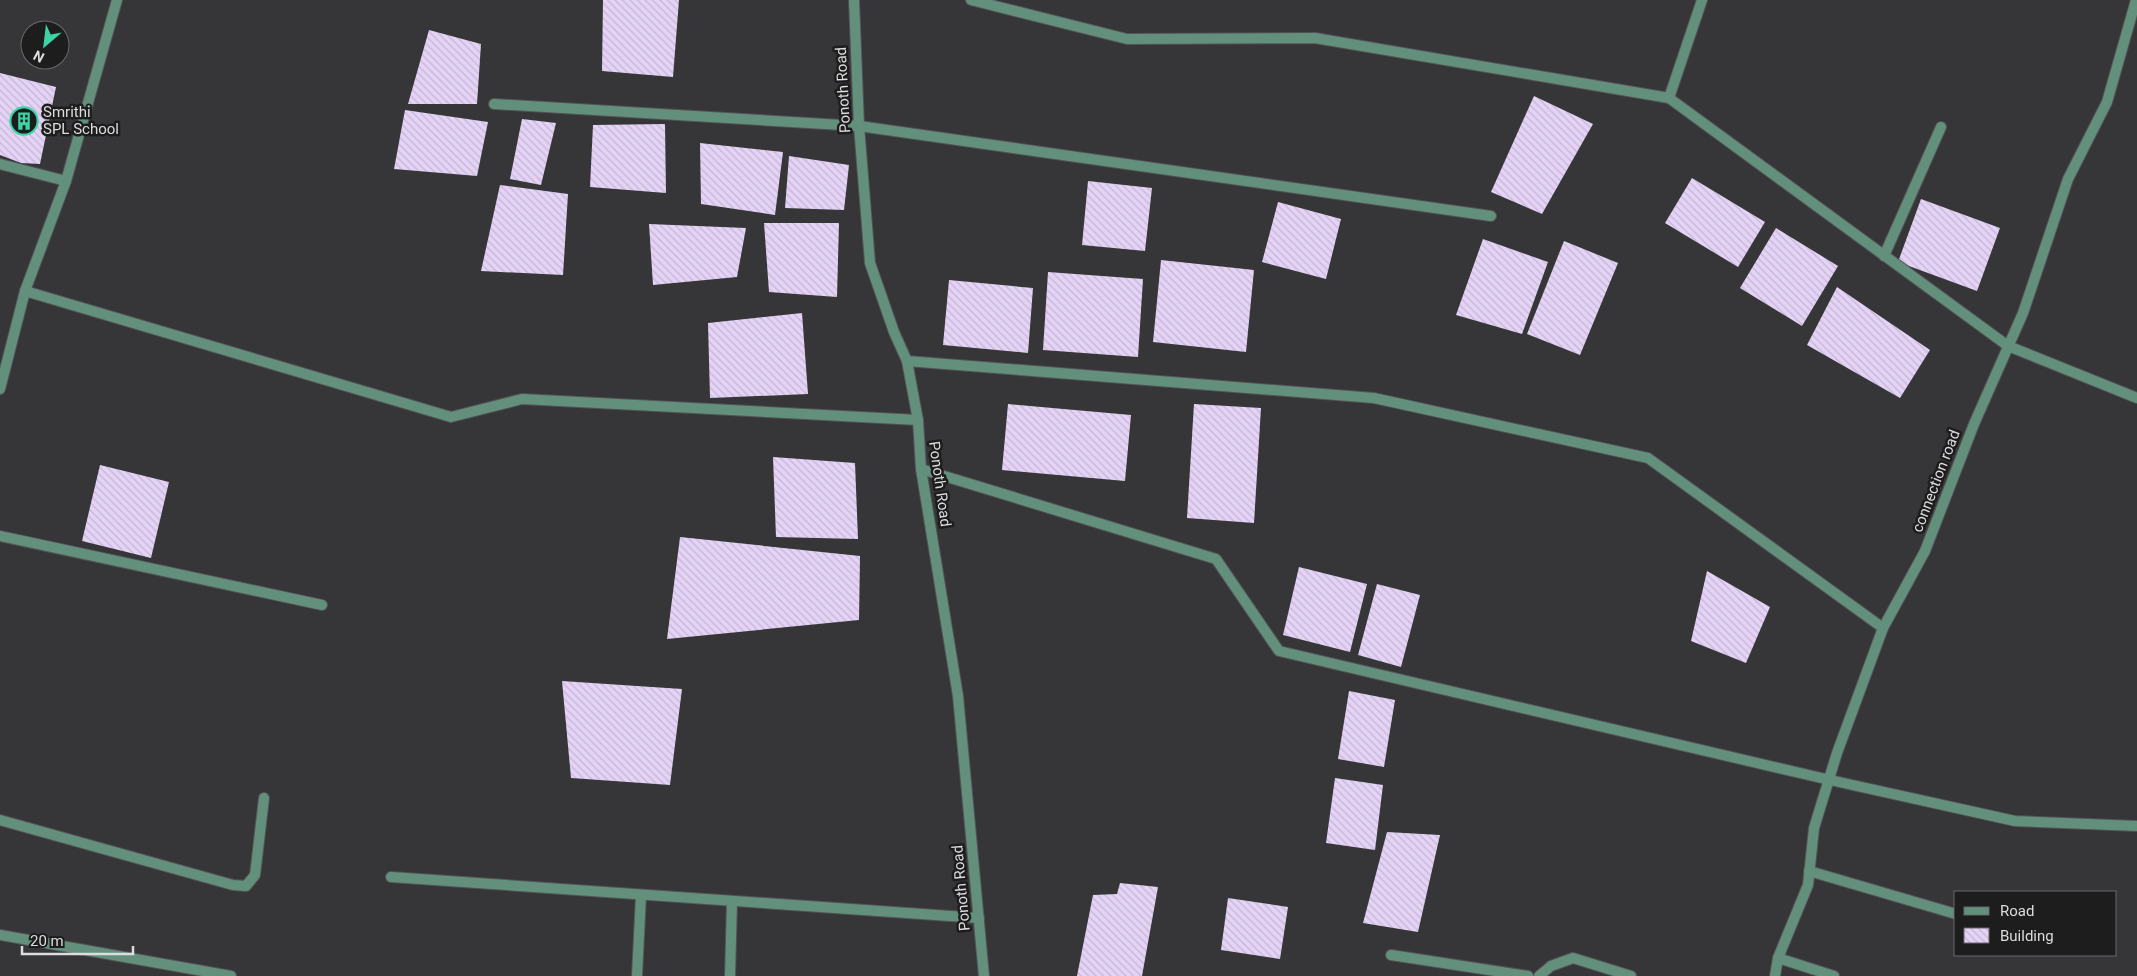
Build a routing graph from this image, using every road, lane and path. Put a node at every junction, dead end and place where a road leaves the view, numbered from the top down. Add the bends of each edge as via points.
1 (117, 0) edge
2 (854, 0) edge
3 (971, 0) edge
4 (1702, 0) edge
5 (2136, 0) edge
6 (1669, 98) junction
7 (494, 104) dead end
8 (859, 126) junction
9 (1941, 127) dead end
10 (0, 164) edge
11 (66, 181) junction
12 (1491, 216) dead end
13 (1884, 256) junction
14 (25, 291) junction
15 (2008, 346) junction
16 (907, 361) junction
17 (0, 389) edge
18 (2137, 398) edge
19 (918, 420) junction
20 (921, 469) junction
21 (0, 536) edge
22 (322, 606) dead end
23 (1883, 628) junction
24 (1830, 780) junction
25 (264, 798) dead end
26 (0, 820) edge
27 (2137, 826) edge
28 (1809, 871) junction
29 (391, 878) dead end
30 (641, 895) junction
31 (732, 901) junction
32 (1954, 913) edge
33 (979, 918) junction
34 (0, 935) edge
35 (1391, 955) dead end
36 (1778, 958) junction
37 (231, 976) edge
38 (637, 976) edge
39 (730, 976) edge
40 (984, 976) edge
41 (1528, 976) edge
42 (1539, 976) edge
43 (1631, 976) edge
44 (1775, 976) edge
45 (1834, 976) edge

1 - 11 street
2 - 8 street, Ponoth Road
3 - 6 street via 1127,39 1315,38
4 - 6 street
5 - 15 street, connection road via 2107,102 2068,179 2023,314
6 - 13 street
7 - 8 street
8 - 12 street
8 - 16 street, Ponoth Road via 870,263
9 - 13 street
10 - 11 street
11 - 14 street
13 - 15 street
14 - 17 street
14 - 19 street via 451,417 522,399
15 - 18 street
15 - 23 street, connection road via 1925,550
16 - 19 street, Ponoth Road
16 - 23 street via 1374,398 1648,458
19 - 20 street, Ponoth Road
20 - 24 street via 1216,559 1279,651
20 - 33 street, Ponoth Road via 958,696
21 - 22 street
23 - 24 street, connection road
24 - 27 street via 2014,821
24 - 28 street, connection road via 1814,828
25 - 26 street via 255,875 246,886
28 - 32 street
28 - 36 street, connection road via 1808,885
29 - 30 street
30 - 31 street
30 - 38 street
31 - 33 street
31 - 39 street
33 - 40 street, Ponoth Road
34 - 37 street
35 - 41 street
36 - 44 street, connection road
36 - 45 street
42 - 43 street via 1551,966 1572,958

